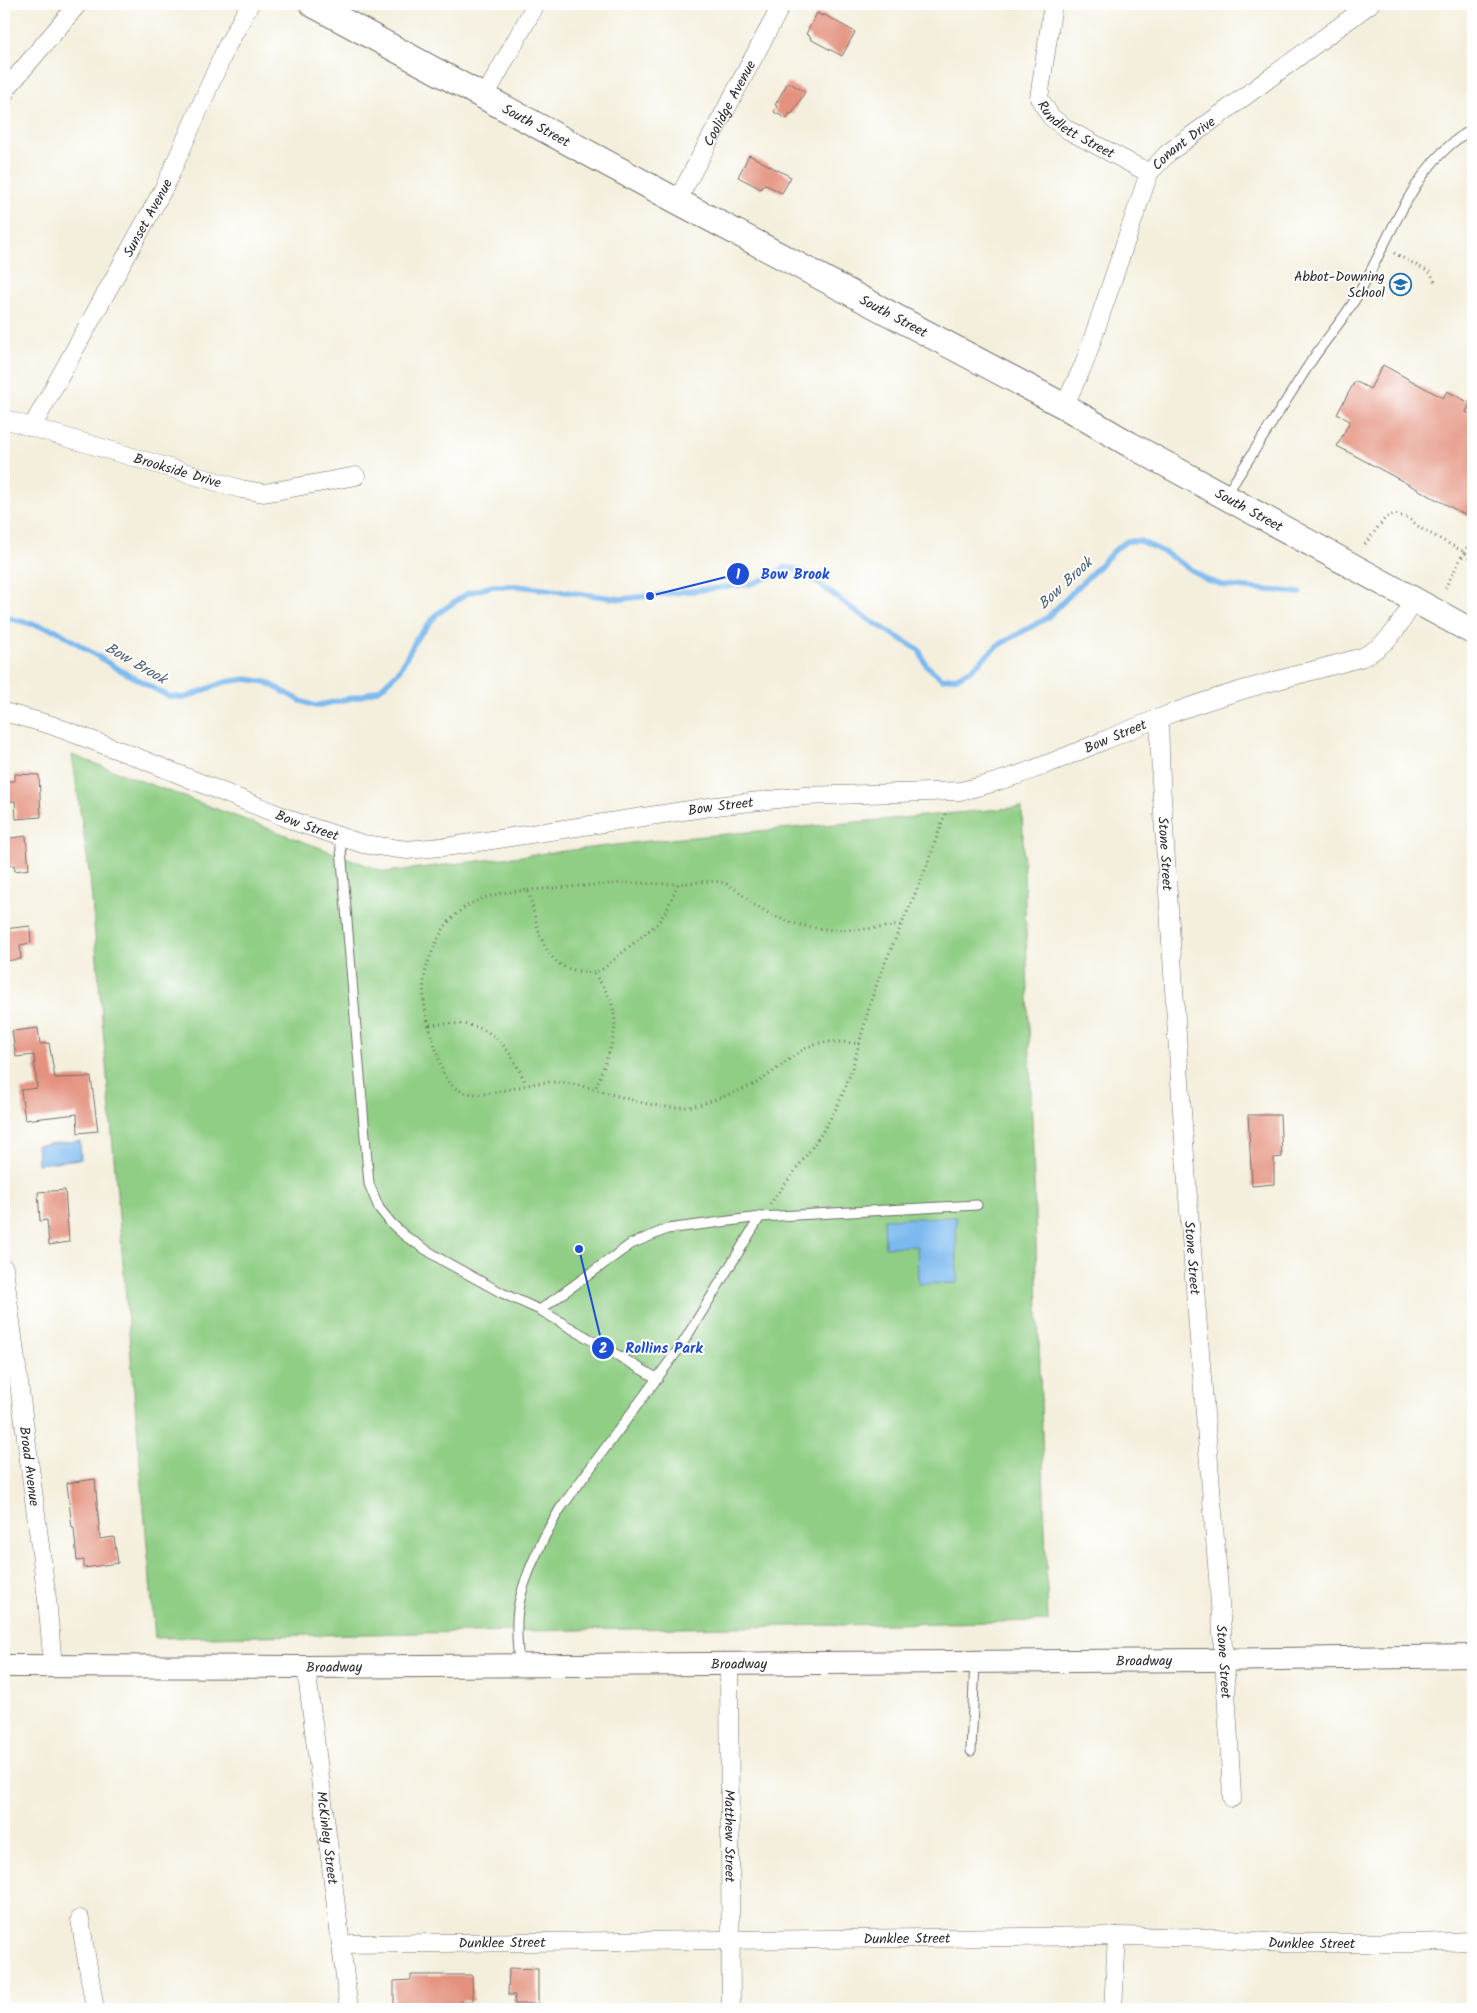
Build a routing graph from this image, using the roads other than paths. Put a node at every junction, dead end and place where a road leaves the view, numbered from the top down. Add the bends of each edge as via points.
1 (78, 4) edge
2 (250, 4) edge
3 (312, 4) edge
4 (536, 4) edge
5 (782, 4) edge
6 (1053, 4) edge
7 (1370, 4) edge
8 (4, 95) edge
9 (485, 96) junction
10 (1473, 129) edge
11 (1149, 173) junction
12 (677, 201) junction
13 (1064, 406) junction
14 (4, 419) edge
15 (32, 427) junction
16 (356, 476) dead end
17 (1225, 497) junction
18 (1414, 601) junction
19 (1473, 632) edge
20 (4, 712) edge
21 (1159, 718) junction
22 (340, 836) junction
23 (977, 1205) dead end
24 (760, 1217) junction
25 (4, 1268) edge
26 (540, 1310) junction
27 (658, 1379) junction
28 (1473, 1656) edge
29 (1224, 1660) junction
30 (974, 1661) junction
31 (728, 1664) junction
32 (519, 1665) junction
33 (4, 1666) edge
34 (53, 1666) junction
35 (306, 1667) junction
36 (971, 1751) dead end
37 (1232, 1798) dead end
38 (80, 1919) dead end
39 (1117, 1936) junction
40 (731, 1940) junction
41 (1473, 1941) edge
42 (341, 1944) junction
43 (95, 2009) edge
44 (349, 2009) edge
45 (731, 2009) edge
46 (1113, 2009) edge

1 - 8 street
2 - 15 street, Sunset Avenue via 226,46 165,186
3 - 9 main road, South Street
4 - 9 street
5 - 12 street, Coolidge Avenue
6 - 11 street, Rundlett Street via 1040,98 1043,104 1051,117 1068,130
7 - 11 street, Conant Drive via 1168,153
9 - 12 main road, South Street
10 - 17 lane via 1462,135 1428,168 1401,210 1356,298 1312,360
11 - 13 street, Conant Drive via 1084,364
12 - 13 main road, South Street
13 - 17 main road, South Street
14 - 15 street, Brookside Drive
15 - 16 street, Brookside Drive via 256,492
17 - 18 main road, South Street
18 - 19 main road, South Street
18 - 21 street, Bow Street via 1385,644 1363,657
20 - 22 street, Bow Street via 118,750
21 - 22 street, Bow Street via 1024,773 960,791 804,796 408,850 363,844
21 - 29 street, Stone Street via 1193,1268
22 - 26 lane via 369,1184 379,1208 406,1236 442,1260
23 - 24 lane
24 - 26 lane via 667,1229 631,1244
24 - 27 lane
25 - 34 street, Broad Avenue
26 - 27 lane
27 - 32 lane via 546,1531 517,1611
28 - 29 street, Broadway
29 - 30 street, Broadway
29 - 37 street, Stone Street
30 - 31 street, Broadway
30 - 36 lane
31 - 32 street, Broadway
31 - 40 street, Matthew Street
32 - 35 street, Broadway
33 - 34 street, Broadway
34 - 35 street, Broadway
35 - 42 street, McKinley Street
38 - 43 street
39 - 40 street, Dunklee Street
39 - 41 street, Dunklee Street via 1282,1943
39 - 46 street
40 - 42 street, Dunklee Street
40 - 45 street, Matthew Street
42 - 44 street, McKinley Street

